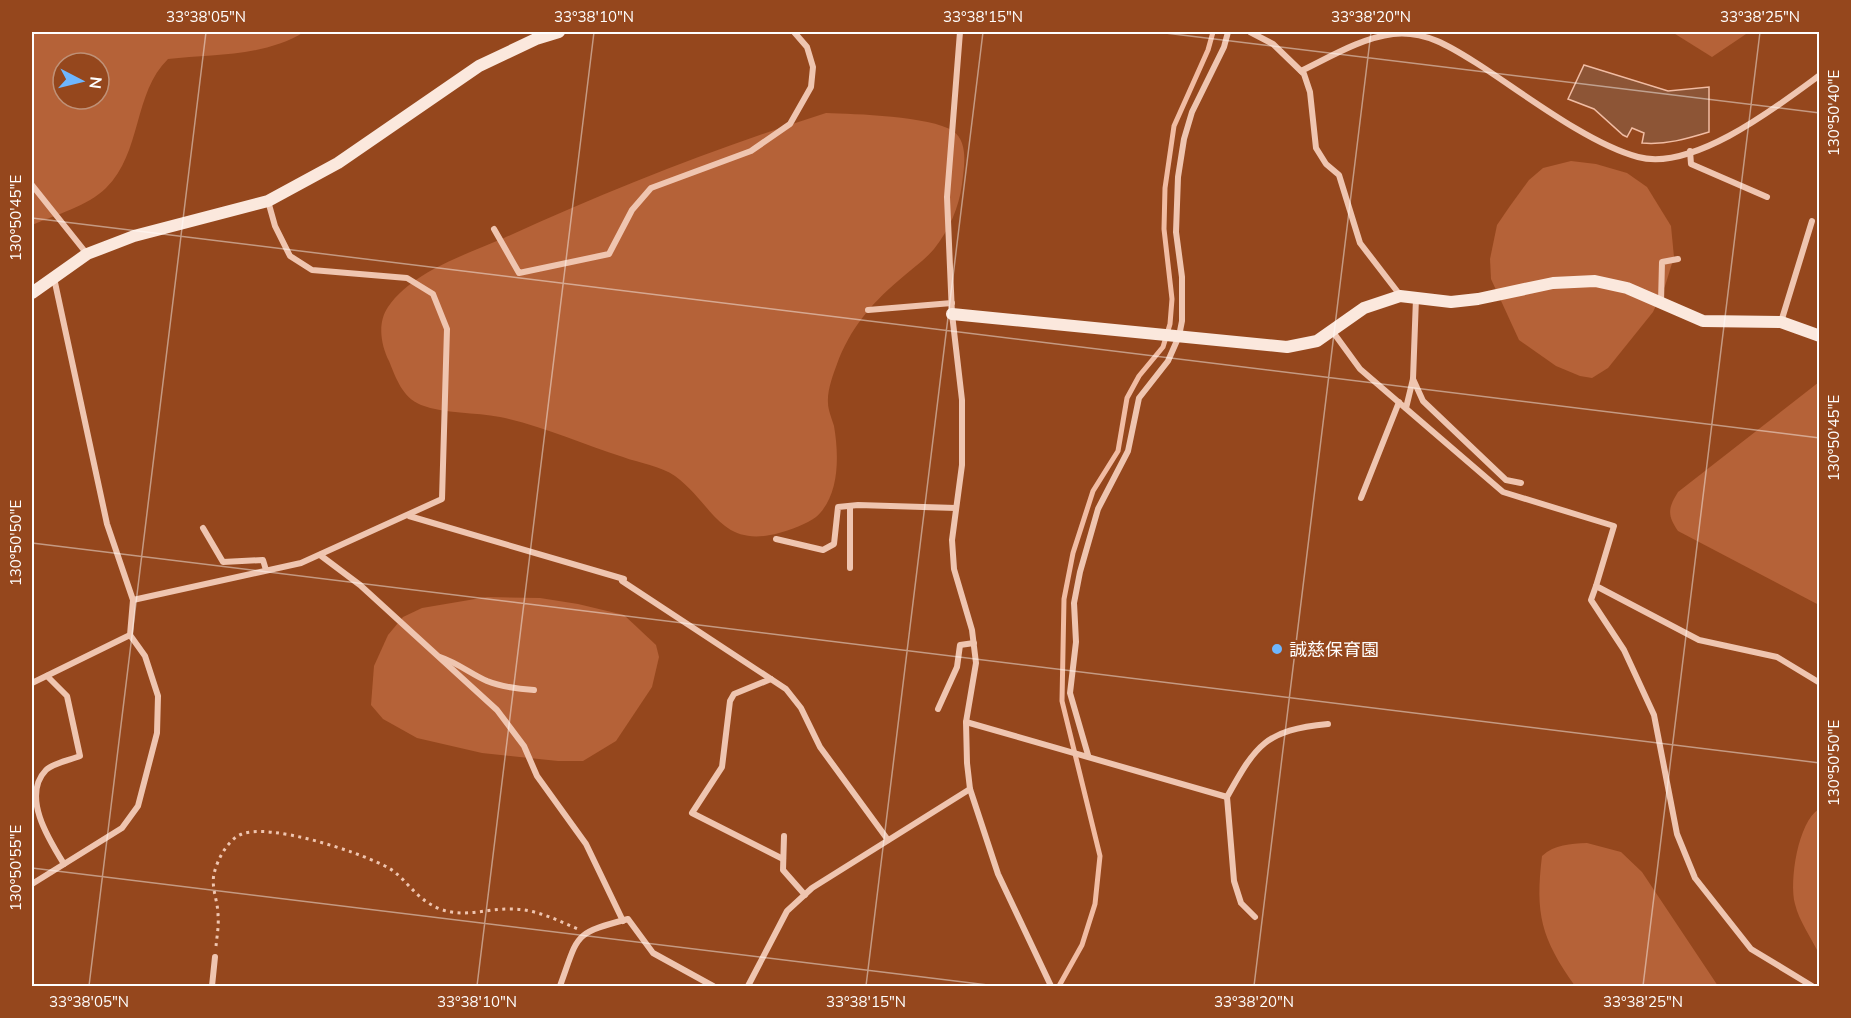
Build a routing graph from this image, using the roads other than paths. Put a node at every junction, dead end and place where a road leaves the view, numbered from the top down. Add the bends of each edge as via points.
1 (559, 32) edge
2 (794, 32) edge
3 (960, 32) edge
4 (1228, 32) edge
5 (1250, 32) edge
6 (1301, 71) junction
7 (1820, 75) edge
8 (1690, 151) junction
9 (32, 185) edge
10 (1767, 197) dead end
11 (268, 201) junction
12 (1812, 221) dead end
13 (494, 229) dead end
14 (87, 254) junction
15 (1678, 259) dead end
16 (54, 278) junction
17 (32, 293) edge
18 (1400, 296) junction
19 (1416, 298) junction
20 (1661, 303) junction
21 (952, 309) junction
22 (868, 310) dead end
23 (1780, 322) junction
24 (1333, 332) junction
25 (1179, 336) junction
26 (1820, 336) edge
27 (1413, 379) junction
28 (1399, 402) junction
29 (1406, 408) junction
30 (1521, 483) dead end
31 (1361, 498) dead end
32 (850, 506) junction
33 (956, 508) junction
34 (409, 516) junction
35 (203, 528) dead end
36 (776, 539) dead end
37 (320, 555) junction
38 (850, 568) dead end
39 (267, 570) junction
40 (1596, 586) junction
41 (133, 600) junction
42 (130, 634) junction
43 (974, 643) junction
44 (437, 656) junction
45 (47, 675) junction
46 (771, 679) junction
47 (32, 683) edge
48 (1820, 683) edge
49 (534, 690) dead end
50 (938, 709) dead end
51 (966, 722) junction
52 (1328, 724) dead end
53 (1088, 755) junction
54 (970, 789) junction
55 (1227, 797) junction
56 (784, 837) dead end
57 (888, 840) junction
58 (783, 859) junction
59 (64, 864) junction
60 (32, 884) edge
61 (805, 895) junction
62 (1255, 916) dead end
63 (623, 921) junction
64 (215, 957) road end
65 (212, 987) edge
66 (560, 987) edge
67 (713, 987) edge
68 (748, 987) edge
69 (1051, 987) edge
70 (1812, 987) edge

1 - 11 street via 479,66 338,163
2 - 13 street via 807,47 813,67 811,87 790,124 751,151 651,188 632,210 609,254 519,273
3 - 21 street via 947,197
4 - 25 street via 1192,112 1182,148 1176,232 1182,277
5 - 6 street via 1273,44
6 - 8 street via 1370,39 1395,34 1420,36 1443,42 1584,133 1639,158 1671,157
6 - 18 street via 1310,92 1316,148 1339,175 1360,243
7 - 8 street via 1738,132
8 - 10 street via 1690,164
9 - 14 street
11 - 14 street via 134,236
11 - 34 street via 290,256 312,270 407,279 433,294 447,329 442,500
12 - 23 street
14 - 16 street
15 - 20 street via 1662,262
16 - 17 street
16 - 41 street via 107,524
18 - 19 street
18 - 24 street via 1364,308
19 - 20 street via 1451,302 1553,283 1594,281 1627,288
19 - 27 street
20 - 23 street via 1703,321
21 - 22 street
21 - 25 street
21 - 33 street via 962,400 962,465
23 - 26 street
24 - 25 street via 1317,341 1287,347
24 - 28 street via 1360,369
25 - 53 street via 1168,361 1139,398 1128,451 1098,509 1080,572 1074,603 1076,642 1070,693
27 - 29 street
27 - 30 street via 1431,409 1506,480
28 - 29 street
28 - 31 street
29 - 40 street via 1503,492 1614,526
32 - 33 street
32 - 36 street via 838,507 834,544 823,550
32 - 38 street
33 - 43 street via 954,569
34 - 37 street
34 - 46 street via 624,579
35 - 39 street via 223,562 263,560
37 - 39 street
37 - 44 street via 360,585
39 - 41 street
40 - 48 street via 1699,640 1777,657
40 - 70 street via 1592,600 1624,650 1654,716 1677,834 1695,878 1751,949
41 - 42 street
42 - 45 street
42 - 59 street via 145,656 158,696 157,733 138,806 122,828
43 - 50 street via 960,645 957,668
43 - 51 street via 976,663
44 - 49 street via 486,680 509,688
44 - 63 street via 497,710 524,746 537,776 586,844
45 - 47 street
45 - 59 street via 67,696 80,756 47,769 36,784 46,834
46 - 57 street via 786,689 801,708 820,747
46 - 58 street via 734,694 722,767 692,813
51 - 53 street
51 - 54 street
52 - 55 street via 1301,727 1271,737 1250,757
53 - 55 street
54 - 57 street
54 - 69 street via 998,874
55 - 62 street via 1234,881 1241,903
56 - 58 street
57 - 61 street
58 - 61 street via 783,870
59 - 60 street
61 - 68 street via 787,911
63 - 66 street via 585,932 574,946
63 - 67 street via 628,919 653,953
64 - 65 street

